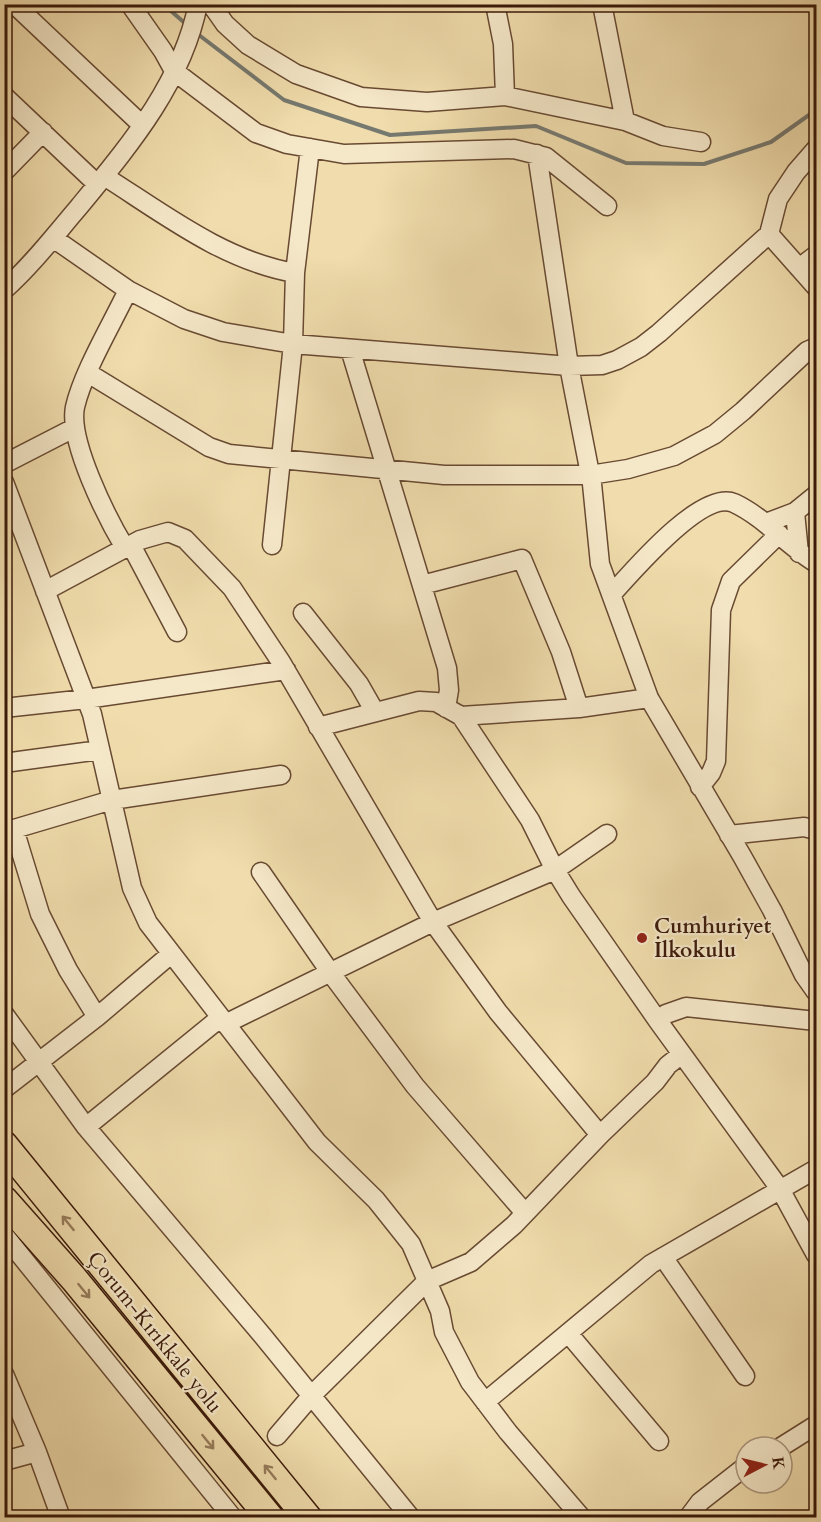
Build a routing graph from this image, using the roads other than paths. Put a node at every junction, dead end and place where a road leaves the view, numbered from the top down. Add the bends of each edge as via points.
1 (14, 4) edge
2 (130, 4) edge
3 (495, 4) edge
4 (603, 4) edge
5 (202, 6) edge
6 (178, 64) junction
7 (4, 96) edge
8 (506, 96) junction
9 (625, 121) junction
10 (142, 125) junction
11 (43, 132) junction
12 (701, 142) dead end
13 (310, 148) junction
14 (816, 149) edge
15 (537, 154) junction
16 (4, 172) edge
17 (101, 180) junction
18 (607, 206) dead end
19 (769, 234) junction
20 (53, 237) junction
21 (816, 255) edge
22 (799, 268) junction
23 (295, 273) junction
24 (816, 287) edge
25 (4, 290) edge
26 (128, 290) junction
27 (293, 344) junction
28 (816, 347) edge
29 (350, 349) junction
30 (569, 366) junction
31 (88, 372) junction
32 (74, 428) junction
33 (281, 460) junction
34 (4, 464) edge
35 (387, 470) junction
36 (591, 475) junction
37 (5, 487) edge
38 (816, 495) edge
39 (795, 512) junction
40 (772, 529) junction
41 (272, 545) dead end
42 (128, 546) junction
43 (799, 553) junction
44 (816, 563) edge
45 (422, 585) junction
46 (45, 591) junction
47 (612, 594) junction
48 (303, 613) dead end
49 (177, 632) dead end
50 (286, 670) junction
51 (649, 698) junction
52 (86, 699) junction
53 (4, 708) edge
54 (579, 708) junction
55 (375, 712) junction
56 (453, 712) junction
57 (318, 727) junction
58 (100, 750) junction
59 (4, 763) edge
60 (281, 775) dead end
61 (700, 787) junction
62 (112, 800) junction
63 (816, 830) edge
64 (9, 831) edge
65 (608, 834) dead end
66 (729, 835) junction
67 (555, 870) junction
68 (261, 872) dead end
69 (433, 922) junction
70 (171, 954) junction
71 (330, 972) junction
72 (816, 992) edge
73 (4, 1014) edge
74 (97, 1017) junction
75 (222, 1021) junction
76 (658, 1021) junction
77 (816, 1021) edge
78 (682, 1054) junction
79 (39, 1062) junction
80 (4, 1089) edge
81 (86, 1127) junction
82 (600, 1135) junction
83 (4, 1145) edge
84 (816, 1169) edge
85 (780, 1190) junction
86 (4, 1200) edge
87 (525, 1213) junction
88 (4, 1235) edge
89 (816, 1255) edge
90 (663, 1257) junction
91 (427, 1281) junction
92 (568, 1333) junction
93 (4, 1374) edge
94 (745, 1376) dead end
95 (312, 1395) junction
96 (485, 1402) junction
97 (816, 1425) edge
98 (277, 1436) dead end
99 (794, 1439) edge
100 (659, 1441) dead end
101 (37, 1452) junction
102 (4, 1461) edge
103 (734, 1475) edge
104 (61, 1518) edge
105 (233, 1518) edge
106 (270, 1518) edge
107 (308, 1518) edge
108 (411, 1518) edge
109 (582, 1518) edge
110 (688, 1518) edge

1 - 10 street
2 - 6 street via 163,51
3 - 8 street via 503,44
4 - 9 street
5 - 6 street
5 - 8 street via 248,45 296,75 361,97 427,102
6 - 10 street via 158,104
6 - 13 street via 256,134
7 - 11 street
8 - 9 street
9 - 12 street via 663,136
10 - 17 street
11 - 16 street
11 - 17 street
13 - 15 street via 344,154 514,149
13 - 23 street
14 - 19 street via 778,199
15 - 18 street
15 - 30 street
17 - 20 street
17 - 23 street via 244,260
19 - 22 street
19 - 30 street via 640,347 602,365
20 - 25 street via 25,272
20 - 26 street
21 - 22 street
22 - 24 street
23 - 27 street
26 - 27 street via 184,319 223,332
26 - 31 street
27 - 29 street
27 - 33 street
28 - 36 street via 730,423 700,443 660,461
29 - 30 street
29 - 35 street
30 - 36 street
31 - 32 street via 75,407
31 - 33 street via 209,447 229,454
32 - 34 street
32 - 42 street via 98,499
33 - 35 street
33 - 41 street
35 - 36 street via 444,475
35 - 45 street
36 - 47 street via 600,564
37 - 46 street
38 - 39 street
39 - 40 street
39 - 43 street
40 - 43 street
40 - 47 street via 734,503 714,503 681,524
40 - 61 street via 731,581 721,610 716,761
42 - 46 street
42 - 49 street
42 - 50 street via 168,532 185,539 232,588
43 - 44 street
45 - 54 street via 522,559 561,652
45 - 56 street via 447,668
46 - 52 street
47 - 51 street
48 - 55 street via 359,684
50 - 52 street
50 - 57 street
51 - 54 street
51 - 61 street
52 - 53 street
52 - 58 street
54 - 56 street
55 - 56 street via 419,701 436,702
55 - 57 street
56 - 67 street via 530,820
57 - 69 street
58 - 59 street
58 - 62 street
60 - 62 street
61 - 66 street
62 - 64 street
62 - 70 street via 132,888 148,923
63 - 66 street via 804,827
64 - 74 street via 40,914
65 - 67 street
66 - 72 street
67 - 69 street
67 - 76 street
68 - 71 street
69 - 71 street
69 - 82 street via 498,1012
70 - 74 street
70 - 75 street
71 - 75 street
71 - 87 street via 414,1086
73 - 79 street
74 - 79 street
75 - 81 street
75 - 91 street via 317,1142 376,1200 411,1245
76 - 77 street via 686,1007
76 - 78 street
78 - 82 street
78 - 85 street
79 - 80 street
79 - 81 street
81 - 95 street
82 - 87 street
107 -> 83 highway, Çorum-Kırıkkale yolu
84 - 85 street
85 - 89 street
85 - 90 street
86 -> 106 highway, Çorum-Kırıkkale yolu via 74,1279
87 - 91 street via 471,1262
88 - 105 street
90 - 92 street
90 - 94 street
91 - 95 street
91 - 96 street via 444,1332
92 - 96 street
92 - 100 street
93 - 101 street
95 - 98 street
95 - 108 street
96 - 109 street
97 - 99 street
101 - 102 street
101 - 104 street
103 - 110 street via 700,1502

